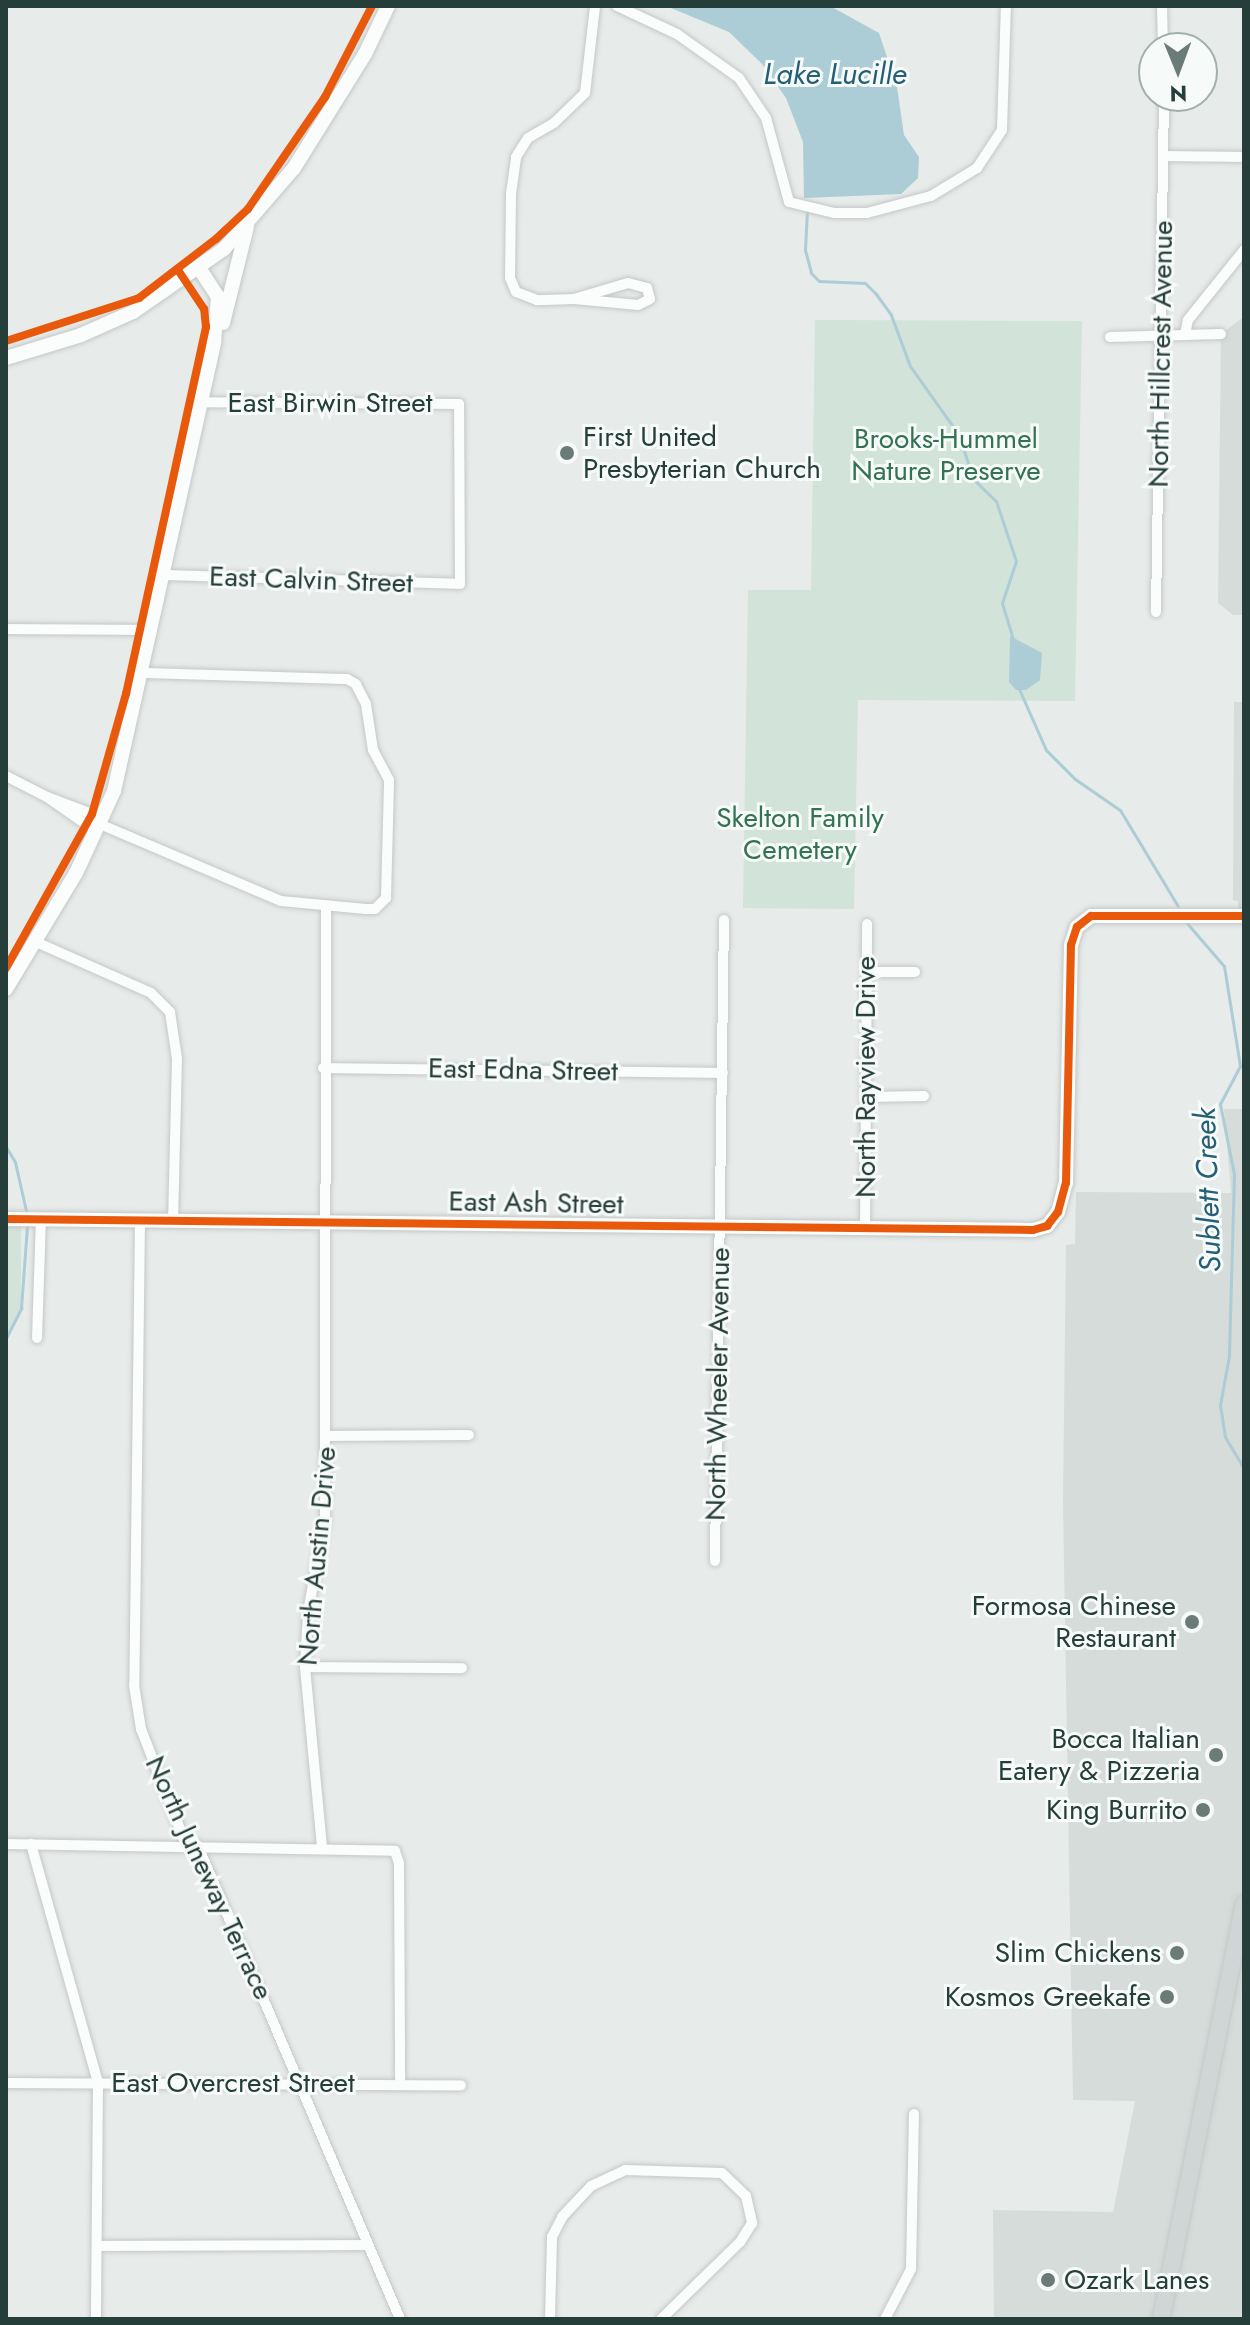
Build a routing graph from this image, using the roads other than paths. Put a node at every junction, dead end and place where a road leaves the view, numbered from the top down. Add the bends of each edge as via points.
1 (388, 6) edge
2 (595, 6) edge
3 (617, 6) edge
4 (1006, 6) edge
5 (1162, 6) edge
6 (1163, 32) edge
7 (1164, 112) edge
8 (1165, 156) junction
9 (1244, 157) edge
10 (247, 227) junction
11 (1244, 250) edge
12 (200, 269) junction
13 (574, 299) junction
14 (1221, 334) dead end
15 (1161, 335) junction
16 (1185, 335) junction
17 (1110, 337) dead end
18 (214, 342) junction
19 (6, 358) edge
20 (201, 402) junction
21 (162, 575) junction
22 (460, 584) joint
23 (1156, 612) dead end
24 (6, 629) edge
25 (152, 630) junction
26 (143, 673) junction
27 (6, 776) edge
28 (102, 825) junction
29 (326, 908) junction
30 (1244, 916) edge
31 (724, 920) dead end
32 (867, 924) dead end
33 (36, 942) junction
34 (866, 972) junction
35 (915, 972) dead end
36 (6, 989) edge
37 (323, 1068) junction
38 (723, 1073) junction
39 (924, 1096) dead end
40 (866, 1097) junction
41 (6, 1219) edge
42 (41, 1219) junction
43 (140, 1221) junction
44 (173, 1222) junction
45 (324, 1222) junction
46 (720, 1228) junction
47 (865, 1230) junction
48 (37, 1338) dead end
49 (469, 1435) dead end
50 (326, 1436) junction
51 (715, 1561) dead end
52 (305, 1667) junction
53 (462, 1668) dead end
54 (6, 1844) edge
55 (31, 1844) junction
56 (198, 1846) junction
57 (322, 1847) junction
58 (1244, 1904) edge
59 (301, 2082) junction
60 (6, 2083) edge
61 (98, 2083) junction
62 (400, 2085) junction
63 (461, 2085) dead end
64 (914, 2114) dead end
65 (367, 2245) junction
66 (97, 2246) junction
67 (96, 2319) edge
68 (400, 2319) edge
69 (550, 2319) edge
70 (661, 2319) edge
71 (885, 2319) edge
72 (1161, 2319) edge

1 - 10 street via 359,64 294,168
2 - 13 street via 585,93 554,123 528,138 516,157 511,194 510,278 516,292 537,300
3 - 4 street via 677,34 739,78 766,118 783,193 802,209 867,213 931,196 977,168 1002,130
5 - 6 street
7 - 8 street, North Hillcrest Avenue
8 - 9 street
8 - 15 street, North Hillcrest Avenue
10 - 12 street
10 - 18 street via 226,317
11 - 16 street via 1188,320
12 - 18 street via 218,297
12 - 19 street via 107,325
13 - 13 street via 638,305 651,294 640,283 628,283
14 - 16 street
15 - 16 street
15 - 17 street
15 - 23 street, North Hillcrest Avenue
18 - 20 street
20 - 21 street
20 - 22 street, East Birwin Street via 459,404
21 - 22 street, East Calvin Street
21 - 25 street
24 - 25 street
25 - 26 street
26 - 28 street
26 - 29 street via 347,679 356,684 366,704 373,750 389,780 387,889 382,905
27 - 28 street via 92,814
28 - 29 street via 268,896
28 - 33 street
29 - 37 street, North Austin Drive
30 - 47 street, East Ash Street via 1091,916 1077,927 1071,945 1066,1183 1058,1212 1047,1226
31 - 38 street, North Wheeler Avenue
32 - 34 street, North Rayview Drive
33 - 36 street
33 - 44 street via 151,993 174,1024
34 - 35 street
34 - 40 street, North Rayview Drive
37 - 38 street, East Edna Street
37 - 45 street, North Austin Drive
38 - 46 street, North Wheeler Avenue
39 - 40 street
40 - 47 street, North Rayview Drive
41 - 42 street, East Ash Street
42 - 43 street, East Ash Street
42 - 48 street
43 - 44 street, East Ash Street
43 - 56 street, North Juneway Terrace via 136,1705 183,1837
44 - 45 street, East Ash Street
45 - 46 street, East Ash Street
45 - 50 street, North Austin Drive
46 - 47 street, East Ash Street
46 - 51 street, North Wheeler Avenue
49 - 50 street
50 - 52 street, North Austin Drive via 325,1519 308,1612
52 - 53 street
52 - 57 street, North Austin Drive
54 - 55 street
55 - 56 street
55 - 61 street
56 - 57 street
56 - 59 street, North Juneway Terrace
57 - 62 street via 383,1848 398,1857
58 - 72 main road
59 - 61 street, East Overcrest Street
59 - 62 street, East Overcrest Street
59 - 65 street, North Juneway Terrace
60 - 61 street, East Overcrest Street
61 - 66 street
62 - 63 street, East Overcrest Street
64 - 71 street via 911,2269
65 - 66 street
65 - 68 street, North Juneway Terrace
66 - 67 street
69 - 70 street via 550,2249 562,2217 591,2186 625,2170 710,2170 733,2179 752,2215 747,2233

